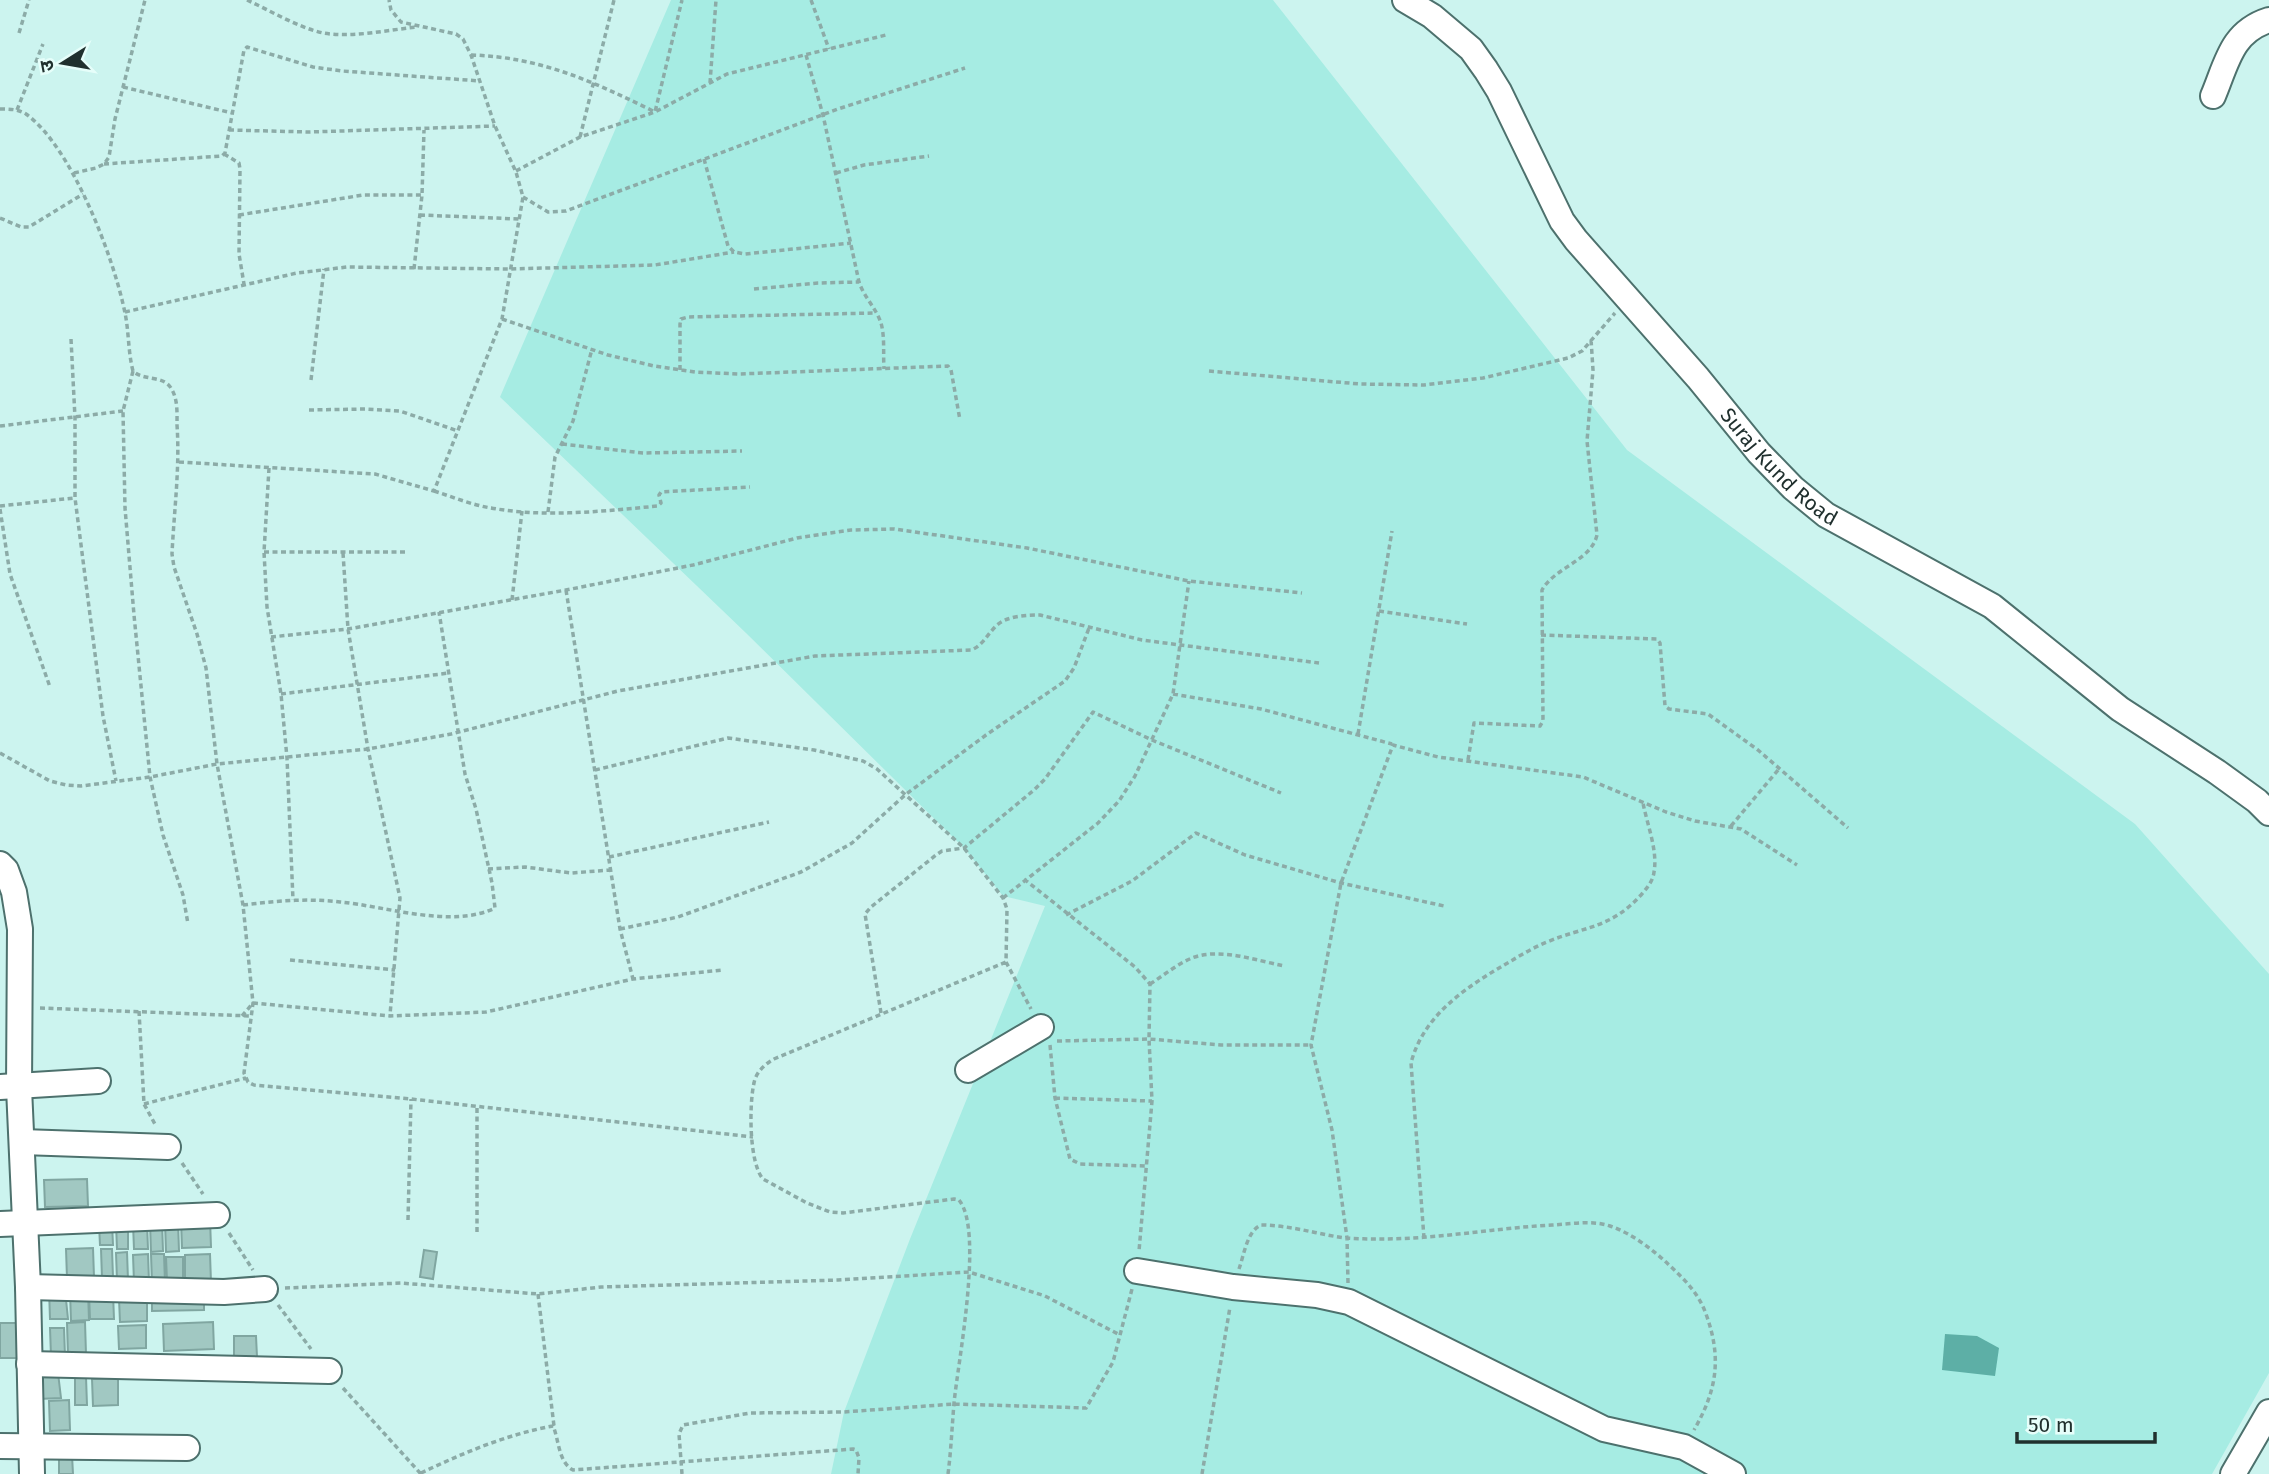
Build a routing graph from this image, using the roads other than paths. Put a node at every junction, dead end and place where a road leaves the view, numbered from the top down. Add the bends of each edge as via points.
1 (1405, 0) edge
2 (2269, 20) edge
3 (2213, 96) dead end
4 (2269, 813) edge
5 (0, 864) edge
6 (10, 930) edge
7 (10, 1007) edge
8 (1041, 1027) road end
9 (968, 1070) dead end
10 (98, 1081) dead end
11 (10, 1087) edge
12 (22, 1142) junction
13 (168, 1147) road end
14 (217, 1216) road end
15 (0, 1224) edge
16 (25, 1224) junction
17 (1137, 1271) road end
18 (28, 1287) junction
19 (265, 1289) road end
20 (29, 1364) junction
21 (329, 1371) road end
22 (2269, 1412) edge
23 (0, 1446) edge
24 (31, 1446) junction
25 (187, 1448) dead end
26 (32, 1474) edge
27 (1733, 1474) edge
28 (2233, 1474) edge

1 - 4 street, Suraj Kund Road via 1432,16 1471,50 1500,91 1562,221 1793,488 1826,515 1992,606 2120,709 2217,772
2 - 3 street via 2254,25 2238,40
5 - 6 street via 14,891
6 - 7 street
7 - 11 street
8 - 9 street
10 - 11 street
11 - 12 street
12 - 13 street
12 - 16 street
14 - 16 street
15 - 16 street
16 - 18 street
17 - 27 street via 1349,1302 1604,1429 1684,1447
18 - 19 street
18 - 20 street
20 - 21 street
20 - 24 street
22 - 28 street
23 - 24 street
24 - 25 street
24 - 26 street

